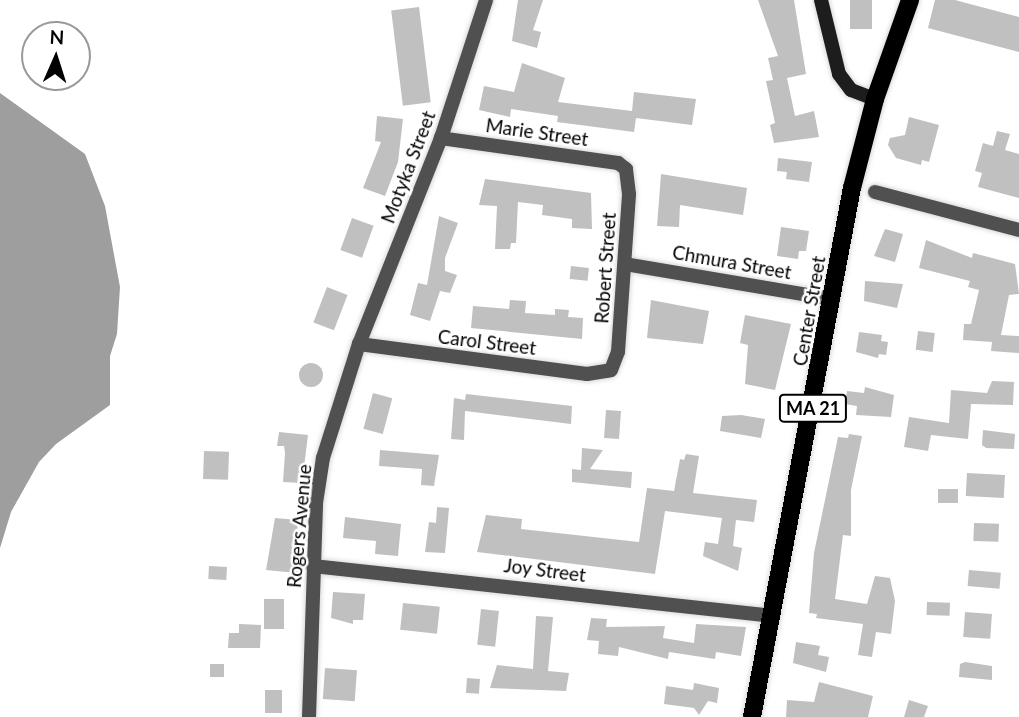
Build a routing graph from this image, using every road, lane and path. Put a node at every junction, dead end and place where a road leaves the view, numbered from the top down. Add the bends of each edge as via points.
1 (486, 0) edge
2 (821, 0) edge
3 (910, 0) edge
4 (875, 99) junction
5 (442, 138) junction
6 (626, 169) joint
7 (875, 192) dead end
8 (1019, 230) edge
9 (625, 264) junction
10 (833, 299) junction
11 (359, 344) junction
12 (611, 370) joint
13 (313, 566) junction
14 (771, 615) junction
15 (309, 717) edge
16 (752, 717) edge

1 - 5 street, Motyka Street
2 - 4 main road via 839,74 851,90
3 - 4 main road, Center Street / MA 21
4 - 10 main road, Center Street / MA 21 via 852,188
5 - 6 street, Marie Street via 618,163
5 - 11 street, Motyka Street
6 - 9 street, Robert Street
7 - 8 street
9 - 10 street, Chmura Street
9 - 12 street, Robert Street via 618,352
10 - 14 main road, Center Street / MA 21
11 - 12 street, Carol Street via 587,374
11 - 13 street, Rogers Avenue via 323,458
13 - 14 street, Joy Street
13 - 15 street, Rogers Avenue
14 - 16 main road, Center Street / MA 21

